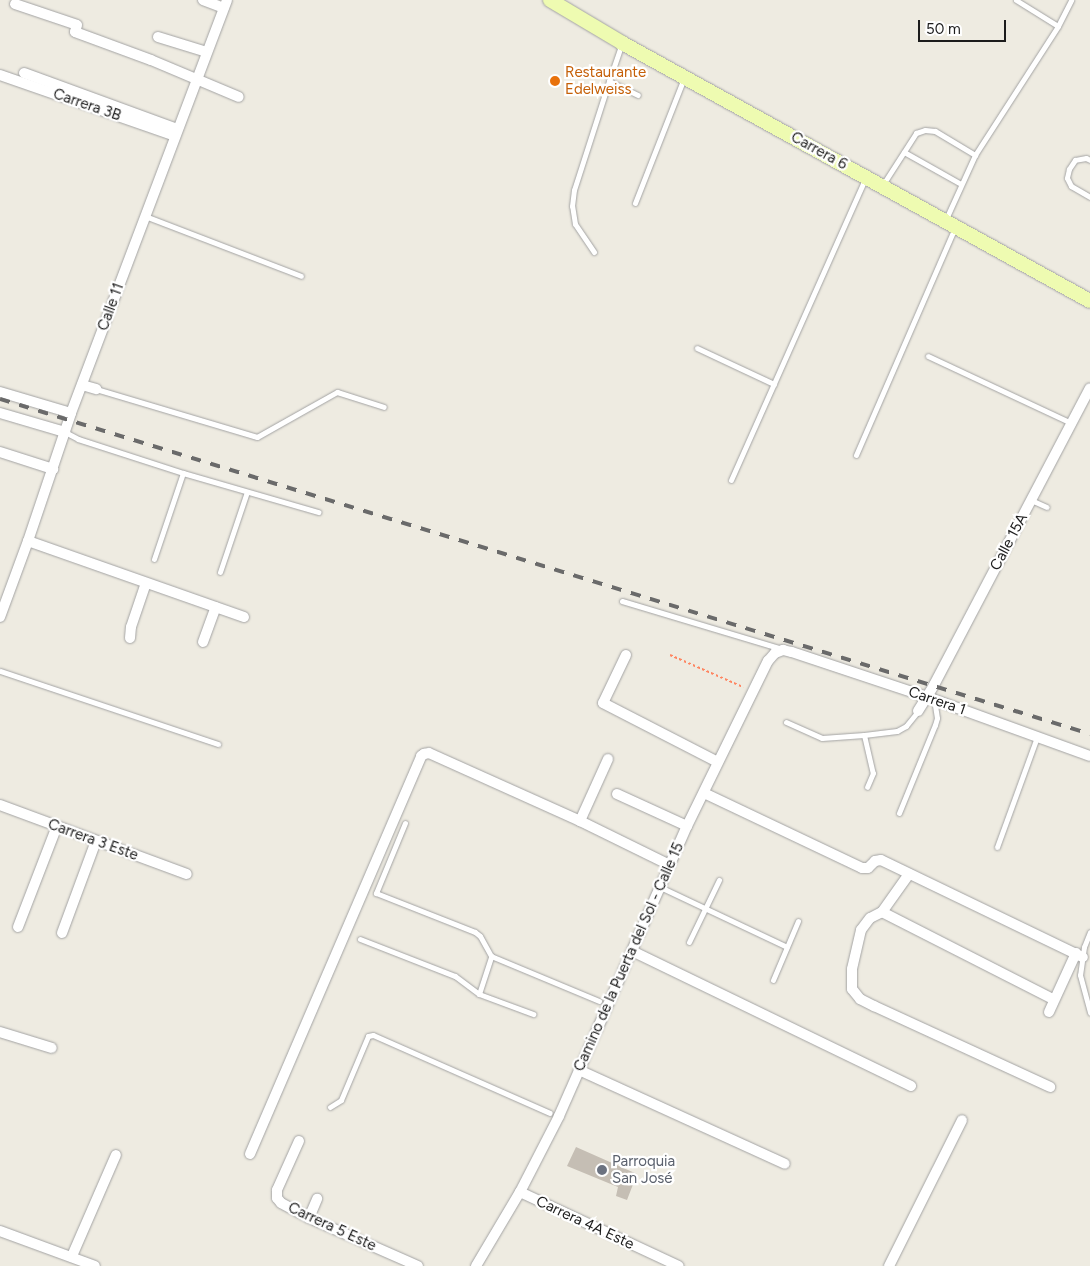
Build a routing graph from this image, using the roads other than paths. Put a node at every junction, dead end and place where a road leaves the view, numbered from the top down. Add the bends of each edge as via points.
1 (203, 0) edge
2 (550, 0) edge
3 (1016, 0) edge
4 (1071, 0) edge
5 (15, 4) dead end
6 (225, 4) edge
7 (1058, 26) junction
8 (158, 37) dead end
9 (622, 43) junction
10 (207, 52) junction
11 (24, 73) dead end
12 (0, 75) edge
13 (684, 76) junction
14 (197, 78) junction
15 (609, 81) junction
16 (638, 95) dead end
17 (239, 96) dead end
18 (176, 133) junction
19 (904, 152) junction
20 (975, 155) junction
21 (1090, 160) edge
22 (866, 177) junction
23 (960, 184) junction
24 (882, 186) junction
25 (1090, 197) edge
26 (634, 203) dead end
27 (144, 216) junction
28 (950, 224) junction
29 (594, 252) dead end
30 (301, 276) dead end
31 (1090, 301) edge
32 (697, 348) dead end
33 (928, 356) dead end
34 (774, 384) junction
35 (82, 385) junction
36 (1090, 388) edge
37 (96, 389) joint
38 (0, 392) edge
39 (384, 407) dead end
40 (0, 412) edge
41 (71, 413) junction
42 (1072, 423) junction
43 (65, 432) junction
44 (0, 452) edge
45 (856, 455) dead end
46 (53, 469) junction
47 (183, 473) junction
48 (731, 480) dead end
49 (247, 492) junction
50 (1031, 500) junction
51 (1047, 507) dead end
52 (318, 512) dead end
53 (28, 541) junction
54 (154, 560) dead end
55 (220, 572) dead end
56 (146, 583) junction
57 (622, 600) dead end
58 (216, 607) junction
59 (0, 617) edge
60 (244, 617) dead end
61 (130, 638) dead end
62 (203, 642) dead end
63 (783, 650) junction
64 (626, 655) dead end
65 (0, 671) edge
66 (930, 698) junction
67 (918, 711) joint
68 (786, 722) dead end
69 (864, 735) junction
70 (1037, 736) junction
71 (218, 744) dead end
72 (1090, 756) edge
73 (608, 759) dead end
74 (718, 762) junction
75 (867, 787) dead end
76 (704, 792) junction
77 (617, 794) dead end
78 (0, 805) edge
79 (899, 814) dead end
80 (580, 820) junction
81 (405, 823) dead end
82 (57, 826) junction
83 (687, 826) junction
84 (96, 841) junction
85 (997, 846) dead end
86 (670, 866) junction
87 (186, 874) dead end
88 (909, 874) junction
89 (719, 880) dead end
90 (660, 887) junction
91 (704, 908) junction
92 (882, 912) junction
93 (798, 921) dead end
94 (18, 928) dead end
95 (1090, 932) edge
96 (62, 933) dead end
97 (360, 939) dead end
98 (689, 942) dead end
99 (787, 947) junction
100 (632, 951) junction
101 (1079, 955) junction
102 (492, 956) junction
103 (773, 980) dead end
104 (479, 994) junction
105 (1053, 999) junction
106 (604, 1002) junction
107 (1049, 1012) dead end
108 (1090, 1013) edge
109 (533, 1014) dead end
110 (0, 1032) edge
111 (52, 1048) dead end
112 (579, 1070) junction
113 (911, 1086) dead end
114 (1050, 1087) dead end
115 (330, 1107) dead end
116 (554, 1115) junction
117 (962, 1120) dead end
118 (299, 1141) dead end
119 (250, 1154) dead end
120 (116, 1155) dead end
121 (785, 1164) dead end
122 (520, 1192) junction
123 (317, 1199) dead end
124 (309, 1218) junction
125 (0, 1231) edge
126 (72, 1256) junction
127 (95, 1266) edge
128 (418, 1266) edge
129 (476, 1266) edge
130 (678, 1266) edge
131 (890, 1266) edge

1 - 6 street
2 - 9 main road, Carrera 6
3 - 7 lane
4 - 7 lane
5 - 14 street via 77,25 75,32
6 - 10 street, Calle 11
7 - 20 lane
8 - 10 street
9 - 13 main road, Carrera 6
9 - 15 lane
10 - 14 street, Calle 11
11 - 18 street
12 - 18 street, Carrera 3B
13 - 22 main road, Carrera 6
13 - 26 lane
14 - 17 street
14 - 18 street, Calle 11
15 - 16 lane
15 - 29 lane via 574,190 572,206 575,224
18 - 27 street, Calle 11
19 - 20 lane via 916,133 925,130 935,132
19 - 23 lane
19 - 24 lane
20 - 23 lane
21 - 25 lane via 1075,160 1067,178 1071,186
22 - 24 main road, Carrera 6
22 - 34 lane
23 - 28 lane
24 - 28 main road, Carrera 6
27 - 30 lane
27 - 35 street, Calle 11
28 - 31 main road, Carrera 6
28 - 45 lane
32 - 34 lane
33 - 42 lane
34 - 48 lane
35 - 37 street
35 - 41 street, Calle 11
36 - 42 street, Calle 15A
37 - 39 lane via 257,437 337,392
38 - 41 street
40 - 43 street
41 - 43 street, Calle 11
42 - 50 street, Calle 15A
43 - 46 street, Calle 11
43 - 47 lane
44 - 46 street
46 - 53 street, Calle 11
47 - 49 lane
47 - 54 lane
49 - 52 lane
49 - 55 lane
50 - 51 lane
50 - 66 street, Calle 15A
53 - 56 street
53 - 59 street, Calle 11
56 - 58 street
56 - 61 street via 130,627
57 - 63 lane
58 - 60 street
58 - 62 street
63 - 66 street, Carrera 1
63 - 74 street, Camino de la Puerta del Sol - Calle 15 via 775,652 768,661
64 - 74 street via 603,703
65 - 71 lane
66 - 67 street, Calle 15A
66 - 70 street, Carrera 1
66 - 79 lane via 937,718
67 - 69 lane via 906,726
68 - 69 lane via 822,738
69 - 75 lane via 873,773
70 - 72 street, Carrera 1
70 - 85 lane
73 - 80 street
74 - 76 street, Camino de la Puerta del Sol - Calle 15
76 - 83 street, Camino de la Puerta del Sol - Calle 15
76 - 88 street via 862,868 868,868 877,860
77 - 83 street
78 - 82 street, Carrera 3 Este
80 - 86 street
80 - 119 street via 429,753 421,756
81 - 102 lane via 376,893 474,932
82 - 84 street, Carrera 3 Este
82 - 94 street
83 - 86 street, Camino de la Puerta del Sol - Calle 15
84 - 87 street, Carrera 3 Este
84 - 96 street
86 - 90 street, Camino de la Puerta del Sol - Calle 15
88 - 92 street
88 - 101 street
89 - 91 lane
90 - 91 lane
90 - 100 street, Camino de la Puerta del Sol - Calle 15
91 - 98 lane
91 - 99 lane
92 - 105 street
92 - 114 street via 870,918 856,944 852,989 860,999
93 - 99 lane
95 - 101 lane
97 - 104 lane via 455,976
99 - 103 lane
100 - 106 street, Camino de la Puerta del Sol - Calle 15
100 - 113 street
101 - 105 street
101 - 108 lane via 1080,975
102 - 104 lane
102 - 106 lane
104 - 109 lane
105 - 107 street
106 - 112 street, Camino de la Puerta del Sol - Calle 15
110 - 111 street
112 - 116 street, Camino de la Puerta del Sol - Calle 15
112 - 121 street
115 - 116 lane via 341,1100 368,1036 372,1036
116 - 122 street, Camino de la Puerta del Sol - Calle 15
117 - 131 street
118 - 124 street, Carrera 5 Este via 276,1198
120 - 126 street
122 - 129 street, Camino de la Puerta del Sol - Calle 15
122 - 130 street, Carrera 4A Este
123 - 124 street
124 - 128 street, Carrera 5 Este
125 - 126 street
126 - 127 street

